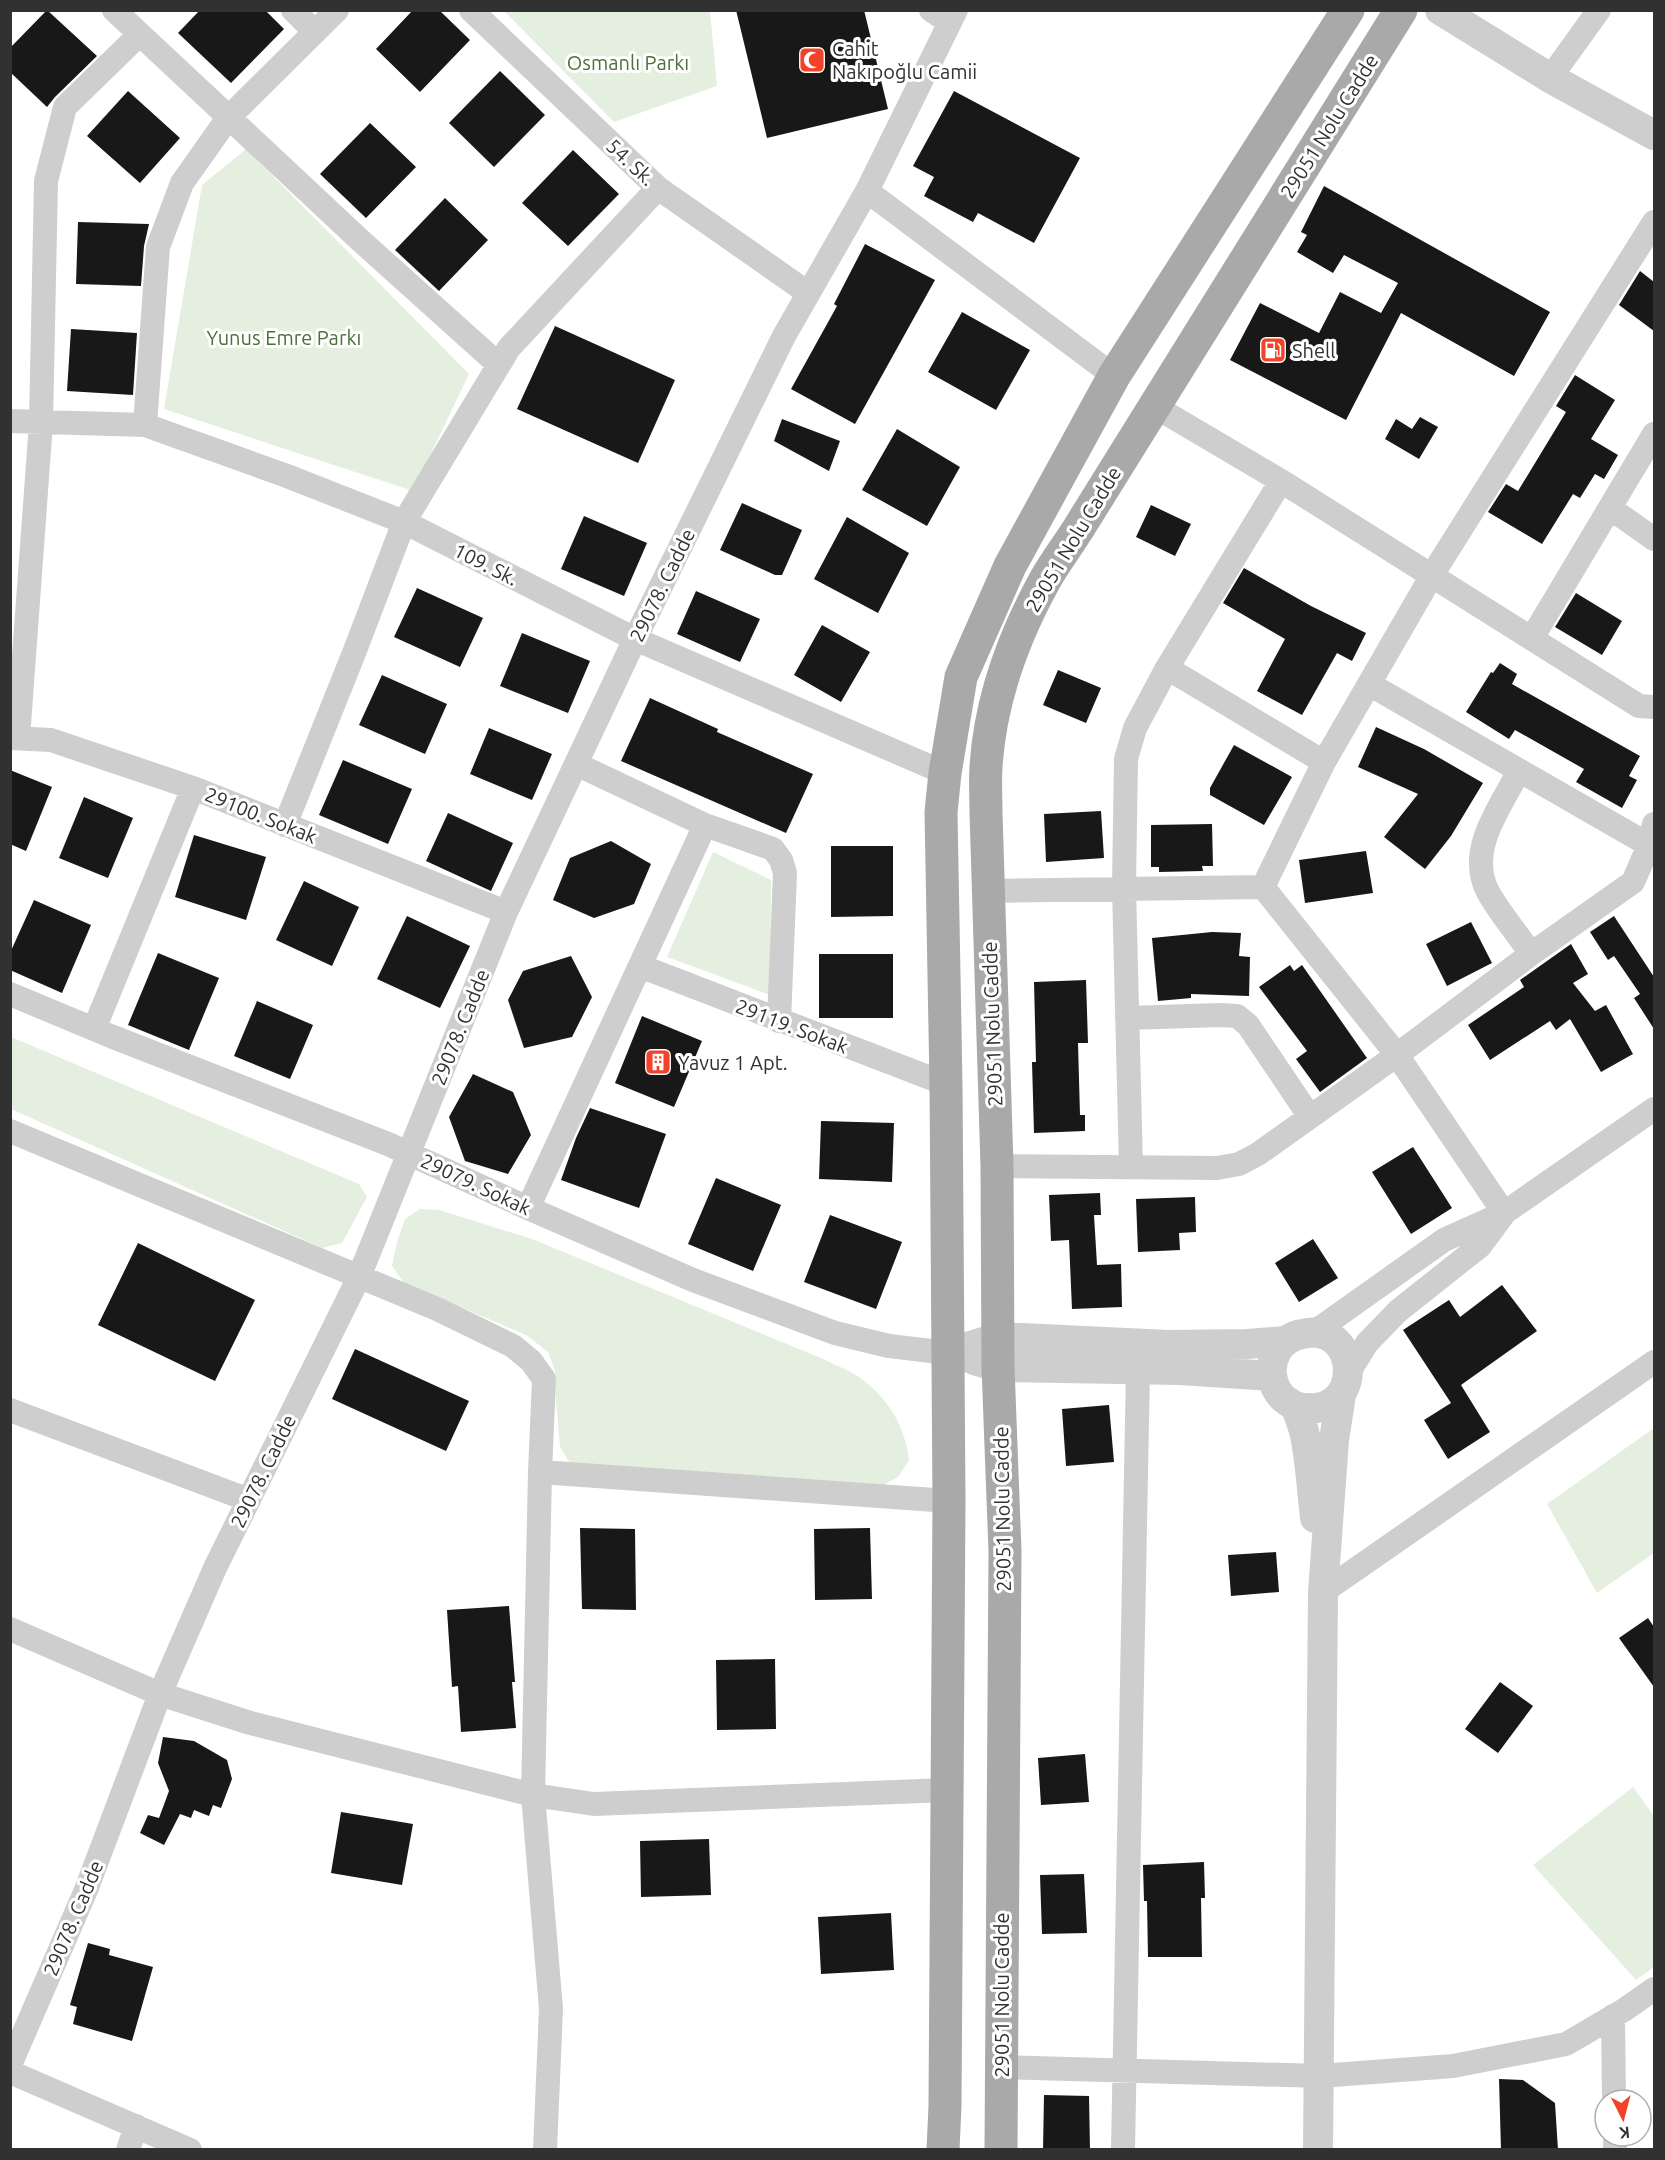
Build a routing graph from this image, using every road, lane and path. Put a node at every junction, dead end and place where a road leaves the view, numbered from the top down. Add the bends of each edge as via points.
1 (114, 10) edge
2 (293, 10) edge
3 (337, 10) edge
4 (471, 10) edge
5 (1348, 10) edge
6 (1401, 10) edge
7 (1440, 10) edge
8 (1599, 10) edge
9 (946, 14) edge
10 (315, 32) junction
11 (139, 34) junction
12 (1550, 78) junction
13 (228, 118) junction
14 (1654, 135) edge
15 (658, 188) junction
16 (867, 191) junction
17 (1654, 222) edge
18 (808, 293) junction
19 (499, 365) junction
20 (1114, 376) junction
21 (1154, 406) junction
22 (10, 421) edge
23 (41, 423) junction
24 (145, 425) junction
25 (1654, 434) edge
26 (1281, 481) junction
27 (1610, 508) junction
28 (404, 522) junction
29 (1654, 539) edge
30 (1432, 575) junction
31 (1532, 638) junction
32 (635, 639) junction
33 (1167, 668) junction
34 (1369, 684) junction
35 (1654, 707) edge
36 (14, 738) edge
37 (1324, 762) junction
38 (576, 764) junction
39 (1519, 771) junction
40 (945, 773) junction
41 (193, 788) junction
42 (285, 825) junction
43 (705, 825) junction
44 (1652, 835) edge
45 (1263, 887) junction
46 (1124, 888) junction
47 (988, 891) junction
48 (506, 912) junction
49 (1531, 954) junction
50 (640, 966) junction
51 (10, 994) edge
52 (1127, 1018) junction
53 (779, 1021) junction
54 (94, 1029) junction
55 (1397, 1055) junction
56 (946, 1084) junction
57 (1654, 1109) edge
58 (1310, 1117) junction
59 (10, 1131) edge
60 (409, 1154) junction
61 (997, 1167) junction
62 (1131, 1167) junction
63 (528, 1208) junction
64 (1504, 1214) junction
65 (359, 1277) junction
66 (1299, 1337) junction
67 (998, 1352) junction
68 (948, 1353) junction
69 (1654, 1362) edge
70 (1138, 1369) junction
71 (1272, 1376) junction
72 (1345, 1383) junction
73 (1294, 1406) junction
74 (12, 1413) edge
75 (540, 1472) junction
76 (249, 1500) junction
77 (949, 1501) junction
78 (1323, 1592) junction
79 (10, 1629) edge
80 (160, 1694) junction
81 (948, 1790) junction
82 (533, 1795) junction
83 (1654, 1989) edge
84 (1613, 2016) junction
85 (10, 2065) edge
86 (1001, 2067) junction
87 (1124, 2070) junction
88 (10, 2072) edge
89 (1320, 2076) junction
90 (1614, 2088) edge
91 (136, 2126) junction
92 (128, 2150) edge
93 (190, 2150) edge
94 (545, 2150) edge
95 (943, 2150) edge
96 (1001, 2150) edge
97 (1123, 2150) edge
98 (1318, 2150) edge

1 - 11 street
2 - 10 street
3 - 10 street
4 - 15 street, 54. Sk.
5 - 20 main road, 29051 Nolu Cadde
6 - 21 main road, 29051 Nolu Cadde
7 - 12 street
8 - 12 street
9 - 16 street, 29078. Cadde
10 - 13 street
11 - 13 street
11 - 23 street via 65,107 46,181
12 - 14 street
13 - 19 street
13 - 24 street via 182,183 158,247
15 - 18 street, 54. Sk.
15 - 19 street via 509,348
16 - 18 street, 29078. Cadde
16 - 20 street
17 - 30 street
18 - 32 street, 29078. Cadde
19 - 28 street
20 - 40 main road, 29051 Nolu Cadde via 1010,566 961,677
21 - 26 street
21 - 47 main road, 29051 Nolu Cadde via 1046,579 1004,672 986,766
22 - 23 street, 109. Sk.
23 - 24 street, 109. Sk.
23 - 36 street
24 - 28 street, 109. Sk.
25 - 27 street
26 - 30 street
26 - 33 street
27 - 29 street
27 - 31 street
28 - 32 street, 109. Sk.
28 - 42 street
30 - 31 street
30 - 34 street
31 - 35 street via 1639,705
32 - 38 street, 29078. Cadde
32 - 40 street, 109. Sk.
33 - 37 street
33 - 46 street via 1135,728 1126,759
34 - 37 street
34 - 39 street
36 - 41 street, 29100. Sokak via 51,740
37 - 45 street
38 - 43 street
38 - 48 street, 29078. Cadde
39 - 44 street
39 - 49 street via 1487,833 1480,857 1481,873 1487,890
40 - 56 main road, 29051 Nolu Cadde via 941,870
41 - 42 street, 29100. Sokak
41 - 54 street
42 - 48 street, 29100. Sokak
43 - 50 street
43 - 53 street via 773,849 781,860 785,873
44 - 49 street via 1633,882
45 - 46 street
45 - 55 street
46 - 47 street
46 - 52 street
47 - 61 main road, 29051 Nolu Cadde
48 - 60 street, 29078. Cadde
49 - 55 street
50 - 53 street, 29119. Sokak
50 - 63 street
51 - 54 street, 29079. Sokak
52 - 58 street via 1237,1017 1248,1025
52 - 62 street
53 - 56 street, 29119. Sokak
54 - 60 street, 29079. Sokak
55 - 58 street
55 - 64 street
56 - 68 main road, 29051 Nolu Cadde
57 - 64 street
58 - 62 street via 1239,1164 1217,1168
59 - 65 street
60 - 63 street, 29079. Sokak
60 - 65 street, 29078. Cadde
61 - 62 street
61 - 67 main road, 29051 Nolu Cadde
63 - 68 street, 29079. Sokak via 693,1280 835,1333 889,1346
64 - 66 street via 1444,1240
64 - 72 street via 1480,1246 1398,1311 1367,1343
65 - 75 street via 503,1341 531,1360 544,1380
65 - 76 street, 29078. Cadde
66 - 67 street via 1247,1344
66 - 71 street via 1277,1352
66 - 72 street via 1321,1334 1342,1348 1348,1359
67 - 68 street
67 - 70 street
67 - 86 main road, 29051 Nolu Cadde via 1005,1551
68 - 77 main road, 29051 Nolu Cadde
69 - 78 street
70 - 71 street
70 - 87 street
71 - 73 street via 1280,1393
72 - 73 street via 1331,1403 1319,1408
72 - 78 street via 1334,1440
73 - 78 street via 1304,1431
74 - 76 street
75 - 77 street
75 - 82 street
76 - 80 street, 29078. Cadde
77 - 81 main road, 29051 Nolu Cadde
78 - 89 street
79 - 80 street
80 - 82 street via 247,1722
80 - 85 street, 29078. Cadde via 86,1890
81 - 82 street via 594,1804
81 - 95 main road, 29051 Nolu Cadde
82 - 94 street via 551,2009
83 - 84 street
84 - 89 street via 1566,2044 1453,2066
84 - 90 street
86 - 87 street
86 - 96 main road, 29051 Nolu Cadde
87 - 89 street
87 - 97 street
88 - 91 street
89 - 98 street
91 - 92 street
91 - 93 street

